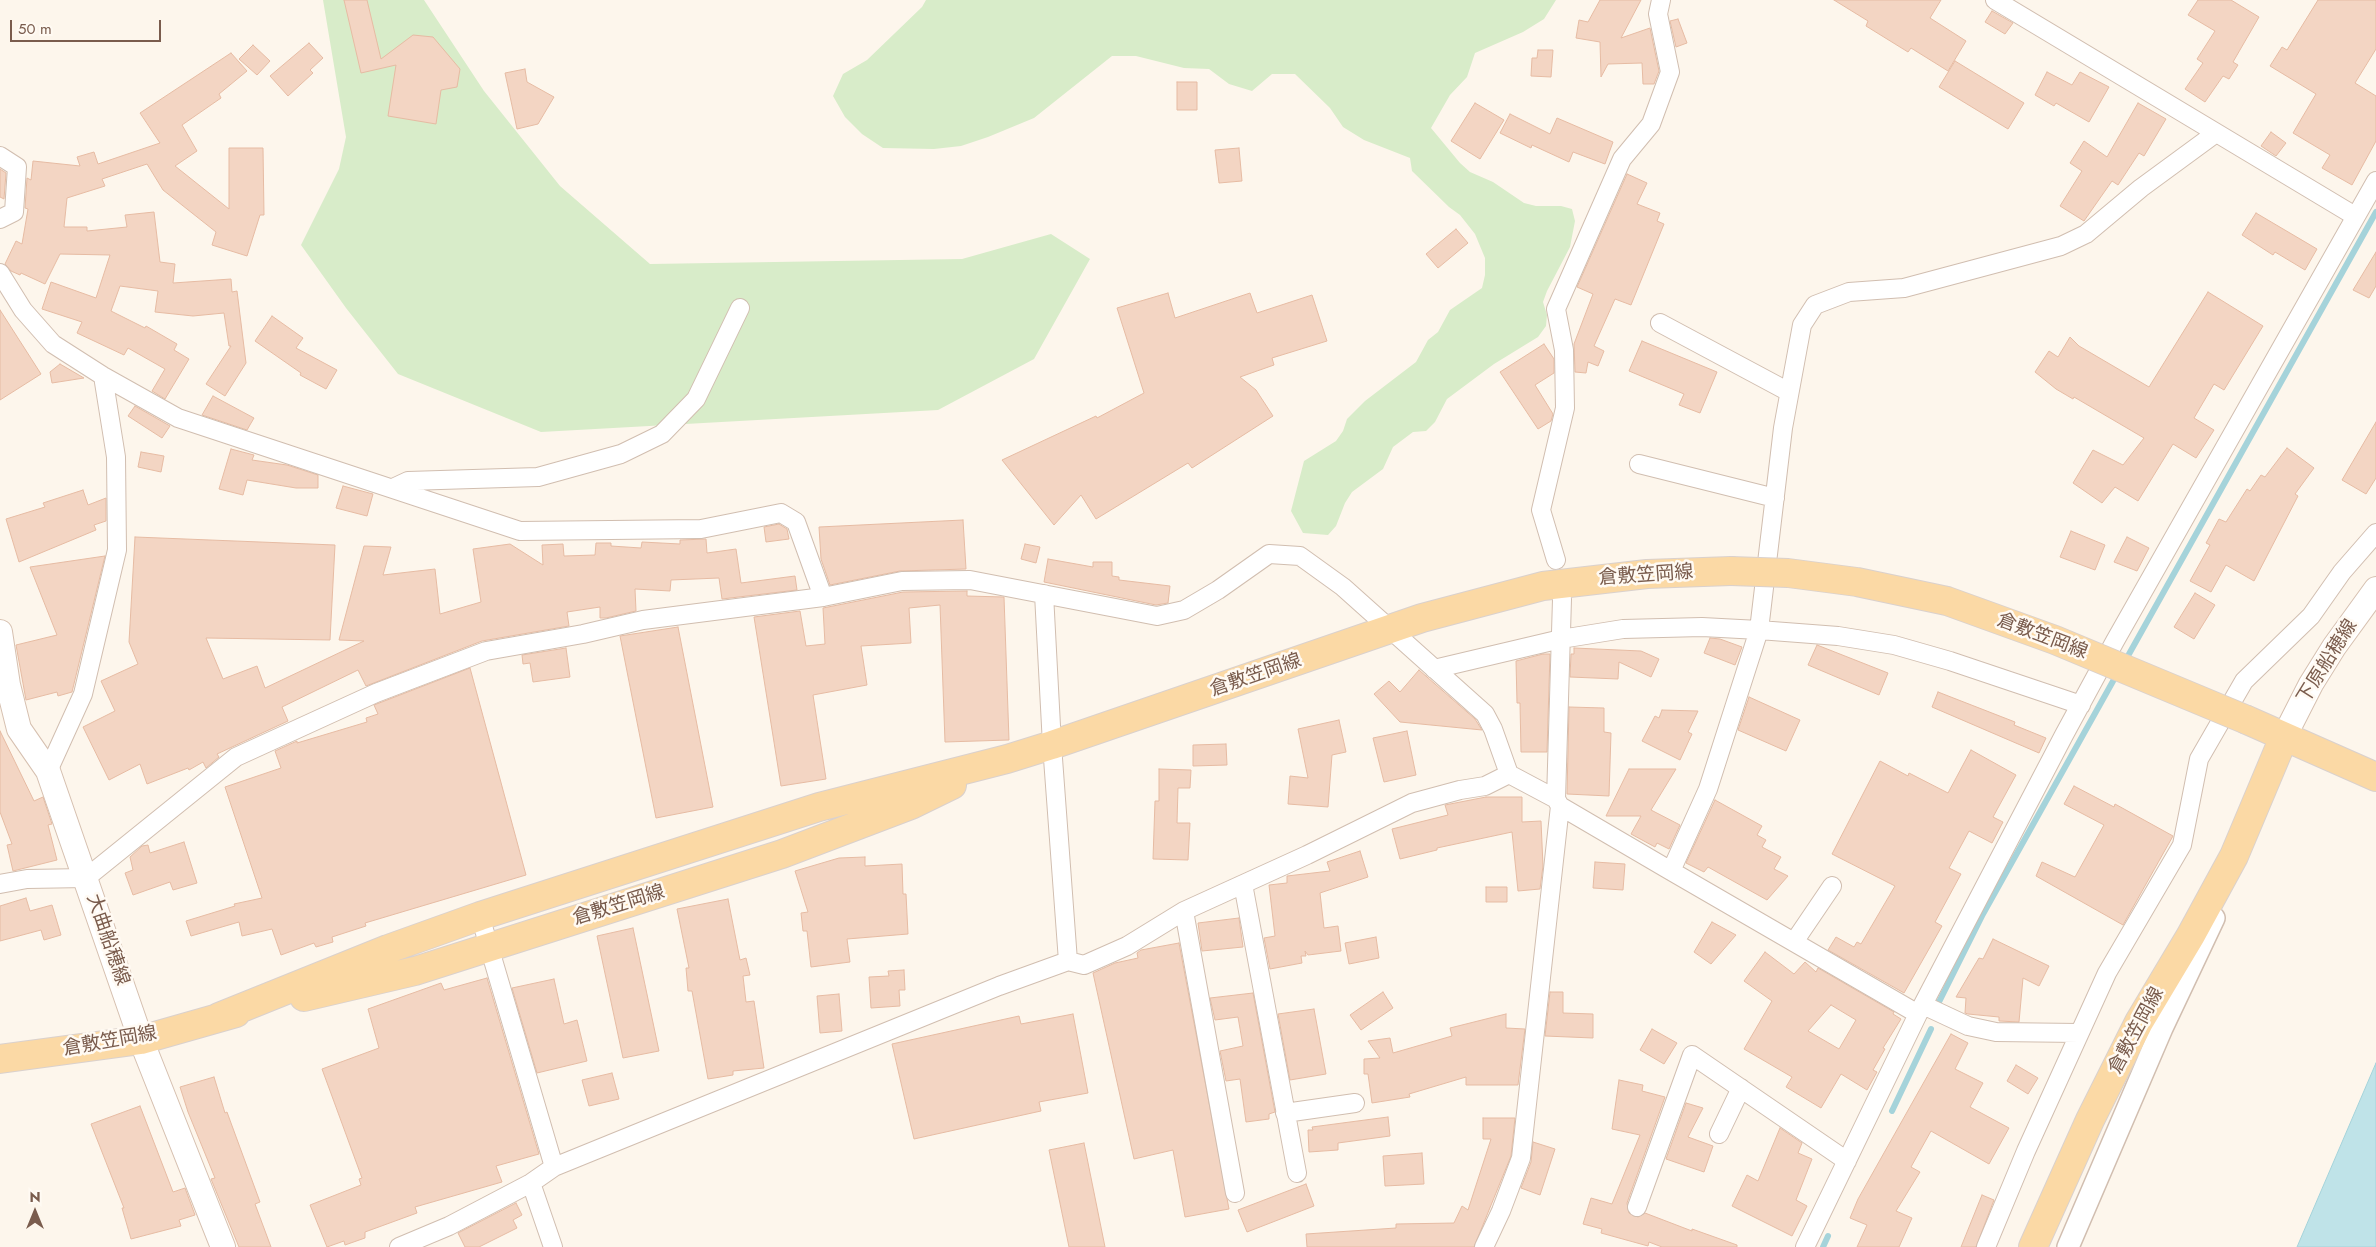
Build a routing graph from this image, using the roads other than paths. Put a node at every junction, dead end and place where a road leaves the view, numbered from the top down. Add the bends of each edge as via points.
1 (1661, 0) edge
2 (1995, 0) edge
3 (2216, 133) junction
4 (0, 156) edge
5 (2376, 181) edge
6 (2355, 216) junction
7 (0, 219) edge
8 (0, 273) edge
9 (740, 308) dead end
10 (1660, 323) dead end
11 (103, 376) junction
12 (1790, 392) junction
13 (1639, 464) dead end
14 (393, 488) junction
15 (1774, 498) junction
16 (2376, 533) edge
17 (1556, 560) dead end
18 (2376, 589) edge
19 (1044, 594) junction
20 (823, 597) junction
21 (1562, 599) dead end
22 (1389, 630) junction
23 (1759, 630) junction
24 (0, 632) edge
25 (1561, 639) junction
26 (1434, 669) junction
27 (2081, 705) junction
28 (2284, 737) junction
29 (1052, 745) junction
30 (1007, 759) junction
31 (48, 771) junction
32 (1509, 774) junction
33 (2376, 777) edge
34 (1558, 803) junction
35 (1671, 871) junction
36 (86, 878) junction
37 (0, 884) edge
38 (1243, 884) junction
39 (1832, 886) dead end
40 (1184, 911) junction
41 (480, 916) junction
42 (1794, 942) junction
43 (490, 946) junction
44 (1068, 961) junction
45 (2160, 1008) junction
46 (1920, 1009) junction
47 (218, 1017) junction
48 (2079, 1033) junction
49 (141, 1040) junction
50 (0, 1058) edge
51 (1741, 1088) junction
52 (1355, 1102) dead end
53 (1286, 1113) junction
54 (1719, 1134) dead end
55 (1847, 1160) junction
56 (554, 1167) junction
57 (1296, 1173) dead end
58 (531, 1183) junction
59 (1235, 1193) dead end
60 (1637, 1207) dead end
61 (223, 1247) edge
62 (399, 1247) edge
63 (553, 1247) edge
64 (1484, 1247) edge
65 (1805, 1247) edge
66 (1986, 1247) edge
67 (2033, 1247) edge
68 (2068, 1247) edge

1 - 17 street via 1658,14 1670,72 1650,124 1622,159 1556,309 1564,350 1564,408 1541,510
2 - 3 street
3 - 6 street
3 - 12 street via 2148,182 2086,234 2061,246 1904,288 1849,292 1815,305 1802,325
4 - 7 street via 17,167 14,212
5 - 6 street
6 - 27 street
8 - 11 street via 23,310 53,344
9 - 14 street via 696,399 662,434 621,454 538,477 408,481
10 - 12 street
11 - 14 street via 178,418
11 - 31 street via 116,457 117,550 83,694
12 - 15 street
13 - 15 street
14 - 20 street via 520,531 701,529 781,513 796,522
15 - 23 street
16 - 48 street via 2342,572 2311,616 2244,681 2199,759 2182,845 2107,973
18 - 28 main road, 下原船穂線 via 2334,647
19 - 20 street via 960,580 902,581
19 - 22 street via 1157,616 1184,610 1269,554 1300,556 1343,587
19 - 29 street
20 - 36 street via 643,620 486,651 404,682 236,757
21 - 25 street
22 - 26 street
22 - 28 main road, 倉敷笠岡線, bridge via 1543,586 1648,574 1788,573 1858,582 1947,601 2055,640
22 - 29 main road, 倉敷笠岡線
23 - 25 street via 1702,627 1623,629
23 - 27 street via 1838,636 1894,645
23 - 35 street via 1708,789
24 - 31 main road, 大曲船穂線 via 19,728
25 - 26 street
25 - 34 street
26 - 32 street via 1485,714
27 - 46 street
28 - 33 main road, 倉敷笠岡線
28 - 45 main road, 倉敷笠岡線 via 2234,856 2192,935
29 - 30 main road, 倉敷笠岡線
29 - 44 street
30 - 41 main road, 倉敷笠岡線 via 819,807
30 - 43 main road, 倉敷笠岡線 via 912,805 782,854
31 - 36 main road, 大曲船穂線
32 - 34 street
32 - 38 street via 1485,786 1412,803
34 - 35 street
34 - 64 street via 1521,1158
35 - 42 street
36 - 37 street via 27,879
36 - 49 main road, 大曲船穂線
38 - 40 street
38 - 53 street
39 - 42 street
40 - 44 street via 1127,946 1084,965
40 - 59 street
41 - 43 street
41 - 47 main road, 倉敷笠岡線 via 388,948
42 - 46 street
43 - 47 main road, 倉敷笠岡線 via 416,971
43 - 56 street
44 - 56 street
45 - 67 main road, 倉敷笠岡線 via 2090,1120
45 - 68 street
46 - 48 street via 1996,1032
46 - 55 street
47 - 49 main road, 倉敷笠岡線
48 - 66 street
49 - 50 main road, 倉敷笠岡線
49 - 61 main road, 大曲船穂線
51 - 54 street
51 - 55 street
51 - 60 street via 1692,1055
52 - 53 street
53 - 57 street
55 - 65 street
56 - 58 street
58 - 62 street via 449,1226
58 - 63 street

